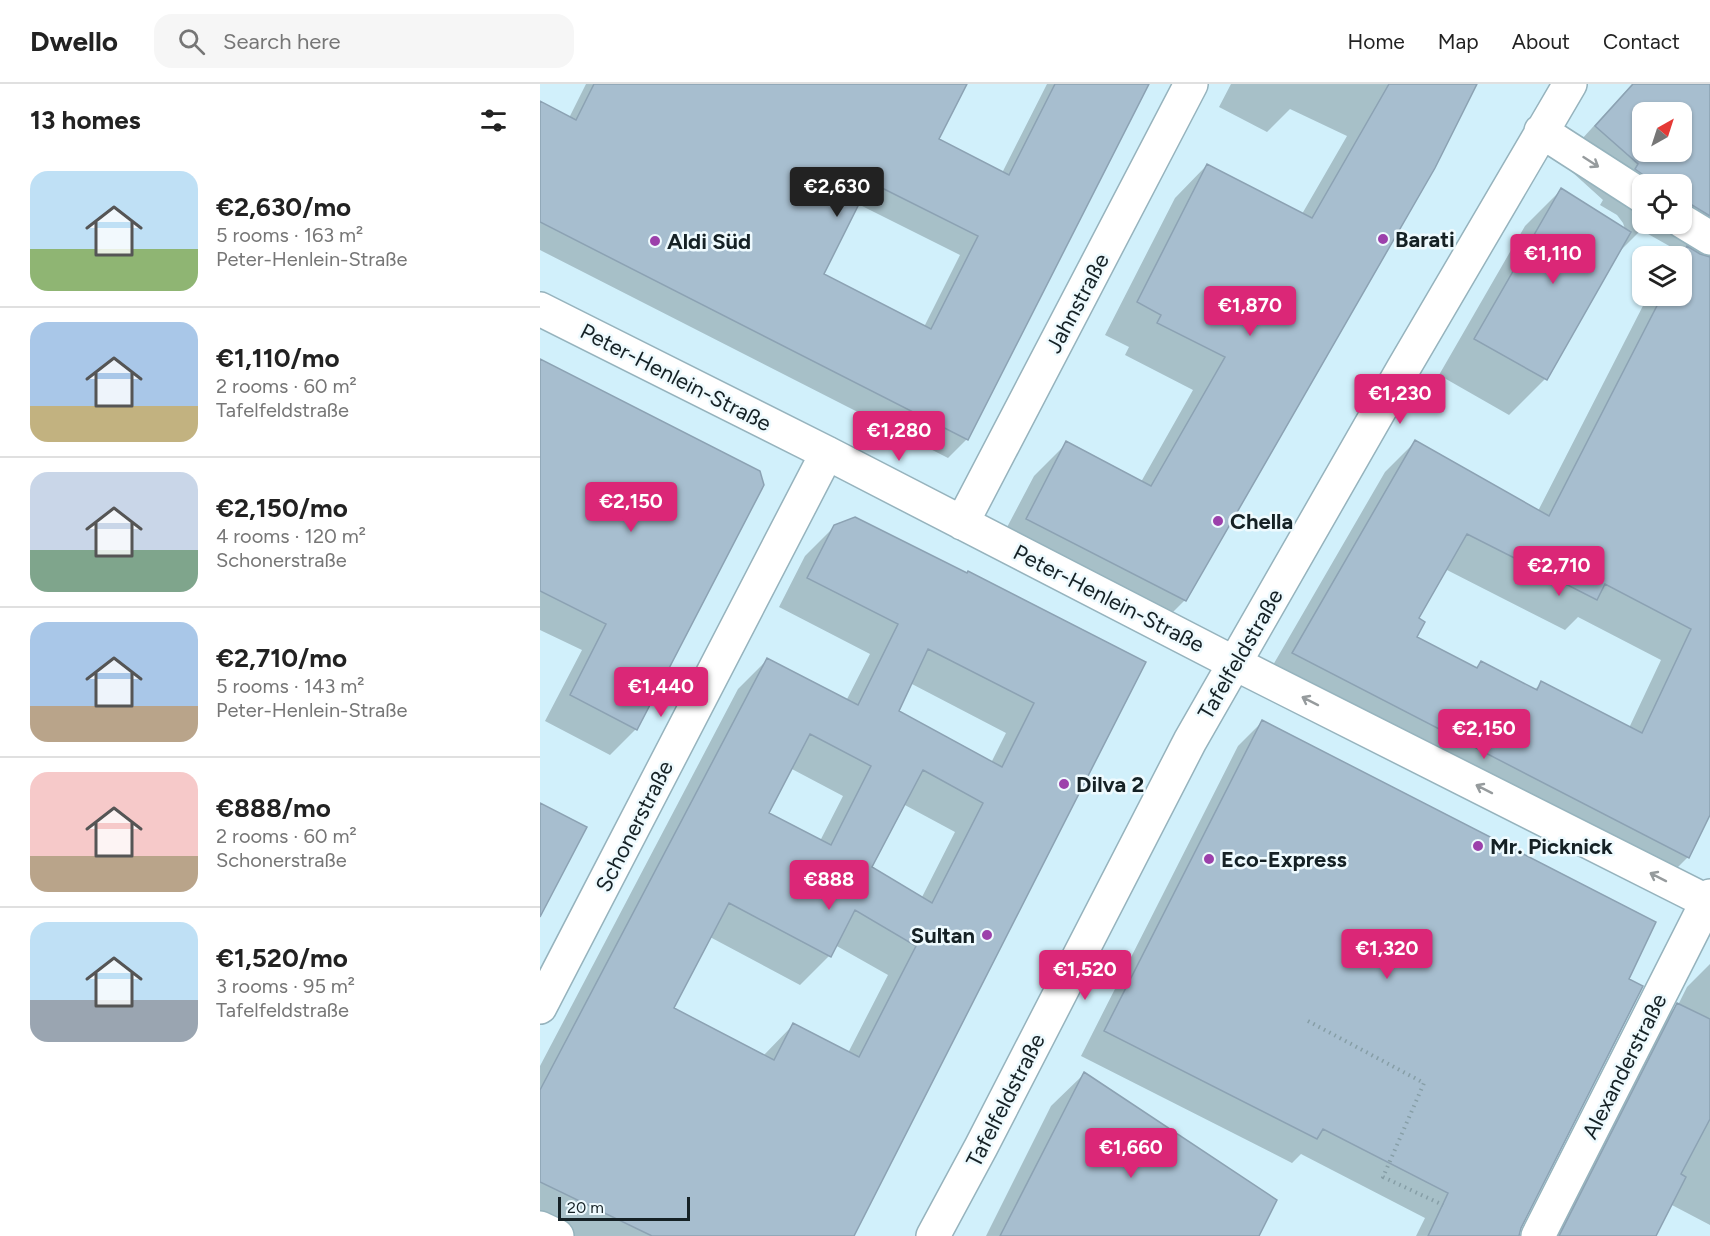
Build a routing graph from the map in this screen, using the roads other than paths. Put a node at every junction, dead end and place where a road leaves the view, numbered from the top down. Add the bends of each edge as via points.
1 (1191, 84) edge
2 (1562, 87) edge
3 (1541, 131) junction
4 (1632, 190) edge
5 (1692, 227) edge
6 (1710, 238) edge
7 (540, 309) edge
8 (827, 453) junction
9 (962, 522) junction
10 (1234, 663) junction
11 (1709, 900) edge
12 (540, 1007) edge
13 (540, 1228) edge
14 (557, 1236) edge
15 (933, 1236) edge
16 (1538, 1236) edge

1 - 9 street, Jahnstraße
2 - 3 street, Tafelfeldstraße
3 -> 4 street
3 - 10 street, Tafelfeldstraße
5 - 6 street
7 - 8 street, Peter-Henlein-Straße
8 - 9 street, Peter-Henlein-Straße
8 - 12 street, Schonerstraße
9 - 10 street, Peter-Henlein-Straße
11 -> 10 street, Peter-Henlein-Straße
10 - 15 street, Tafelfeldstraße
11 - 16 street, Alexanderstraße
13 - 14 street

